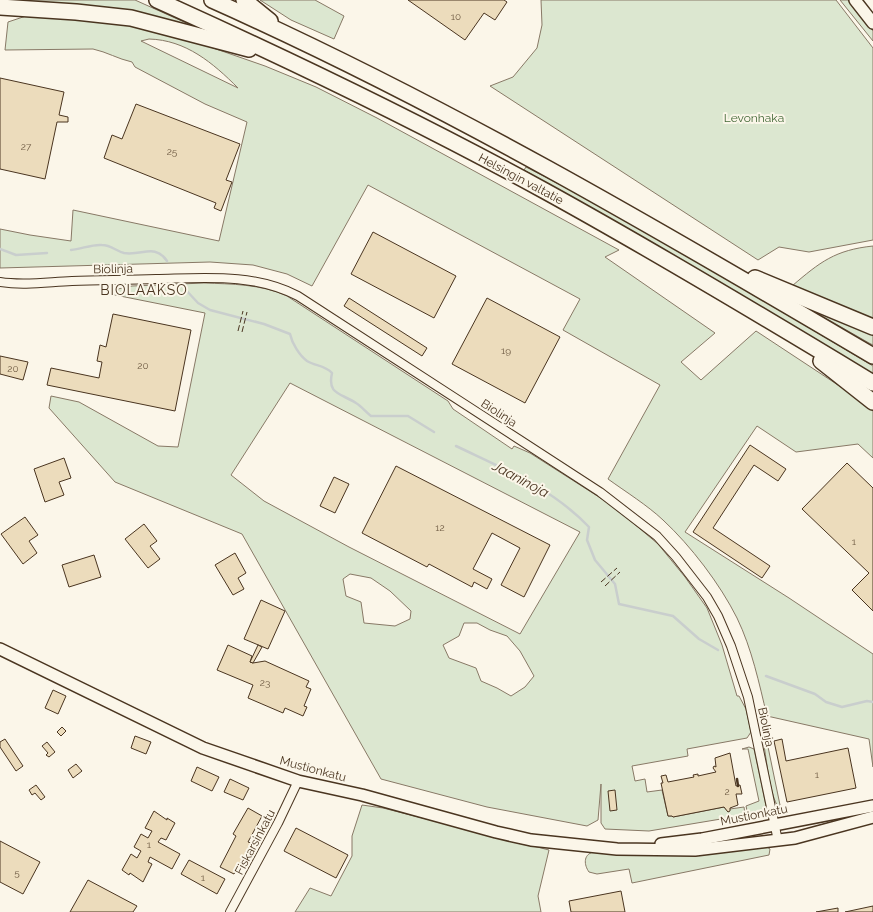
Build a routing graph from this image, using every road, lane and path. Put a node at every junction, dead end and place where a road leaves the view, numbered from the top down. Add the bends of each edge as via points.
1 (157, 0) edge
2 (212, 0) edge
3 (244, 0) edge
4 (854, 0) edge
5 (0, 8) edge
6 (873, 23) edge
7 (291, 37) junction
8 (282, 57) junction
9 (709, 260) junction
10 (0, 282) edge
11 (777, 325) junction
12 (873, 327) edge
13 (873, 356) edge
14 (873, 383) edge
15 (873, 402) edge
16 (0, 649) edge
17 (298, 781) junction
18 (873, 806) edge
19 (873, 817) edge
20 (774, 824) junction
21 (778, 841) junction
22 (640, 850) junction
23 (230, 912) edge

1 - 8 highway, Helsingin valtatie
2 - 7 highway, Helsingin valtatie
3 - 7 highway
4 - 6 street
5 - 8 highway via 131,18
7 - 9 highway, Helsingin valtatie via 510,148
8 - 11 highway, Helsingin valtatie via 544,190
9 - 12 highway
9 - 13 highway, Helsingin valtatie
10 - 20 street, Biolinja via 218,278 253,280 278,286 600,492 657,536 690,575 718,616 748,696
11 - 14 highway, Helsingin valtatie
11 - 15 highway
16 - 17 street, Mustionkatu via 203,748
17 - 22 street, Mustionkatu via 531,840
17 - 23 street, Fiskarsinkatu
18 - 20 street, Mustionkatu
19 - 21 street, Mustionkatu
20 - 21 street, Biolinja
20 - 22 street, Mustionkatu
21 - 22 street, Mustionkatu via 695,850

